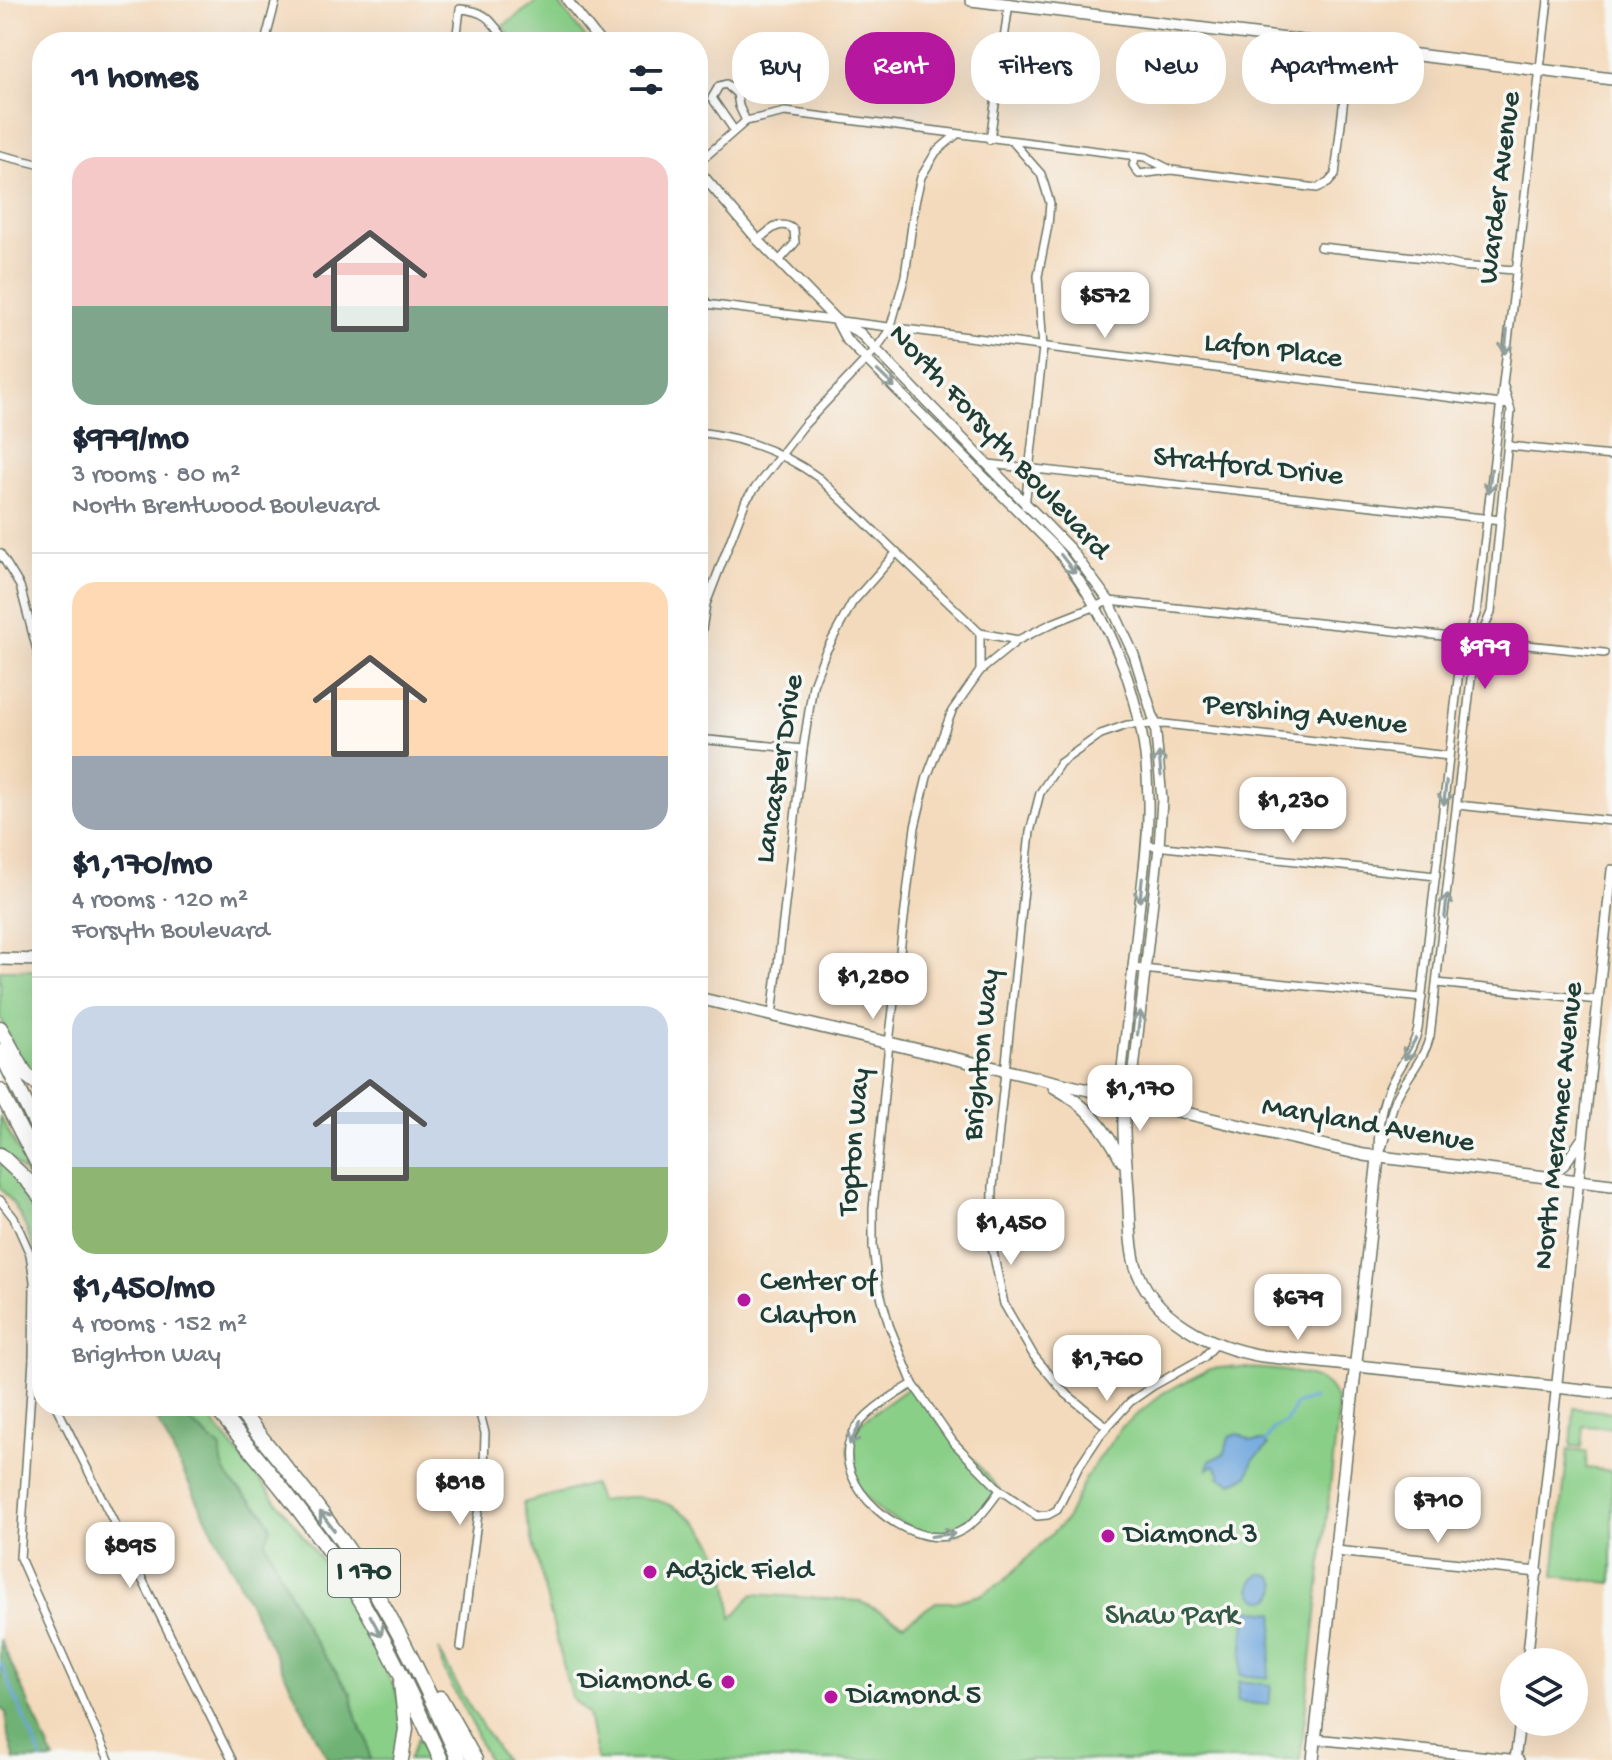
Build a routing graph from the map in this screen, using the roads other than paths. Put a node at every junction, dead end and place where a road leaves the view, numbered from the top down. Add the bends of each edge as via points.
1 (276, 0) edge
2 (567, 0) edge
3 (971, 0) edge
4 (1548, 0) edge
5 (1009, 2) edge
6 (268, 32) edge
7 (457, 32) edge
8 (499, 32) edge
9 (592, 32) edge
10 (1242, 32) edge
11 (1424, 55) edge
12 (1539, 70) junction
13 (1612, 79) edge
14 (1343, 104) edge
15 (746, 121) junction
16 (734, 130) junction
17 (956, 135) junction
18 (990, 140) junction
19 (1012, 141) junction
20 (708, 154) edge
21 (0, 155) edge
22 (1136, 156) junction
23 (32, 163) edge
24 (1171, 170) junction
25 (708, 182) edge
26 (758, 240) junction
27 (1320, 247) dead end
28 (779, 261) junction
29 (1515, 270) junction
30 (708, 304) edge
31 (836, 320) junction
32 (890, 329) junction
33 (1043, 348) junction
34 (876, 349) junction
35 (866, 359) junction
36 (1502, 381) junction
37 (1499, 404) junction
38 (1509, 405) junction
39 (708, 434) edge
40 (1508, 446) junction
41 (780, 454) junction
42 (1612, 456) edge
43 (989, 464) junction
44 (1030, 467) junction
45 (1026, 500) junction
46 (1024, 516) junction
47 (1486, 519) junction
48 (1501, 520) junction
49 (897, 552) junction
50 (0, 553) edge
51 (708, 599) edge
52 (1109, 601) junction
53 (1096, 606) junction
54 (32, 631) edge
55 (980, 633) junction
56 (1467, 638) junction
57 (1479, 639) junction
58 (1018, 640) junction
59 (1604, 653) dead end
60 (980, 671) junction
61 (1155, 723) junction
62 (1140, 724) junction
63 (708, 740) edge
64 (803, 749) junction
65 (1449, 756) junction
66 (1457, 805) junction
67 (1612, 821) edge
68 (1146, 845) junction
69 (1159, 847) junction
70 (1612, 870) edge
71 (1436, 876) junction
72 (0, 959) edge
73 (32, 960) edge
74 (1133, 968) junction
75 (1145, 969) junction
76 (1437, 983) junction
77 (1422, 998) junction
78 (708, 1000) edge
79 (1598, 1000) junction
80 (772, 1016) junction
81 (0, 1028) edge
82 (889, 1043) junction
83 (0, 1051) edge
84 (1005, 1071) junction
85 (1039, 1079) junction
86 (32, 1080) edge
87 (0, 1091) edge
88 (1125, 1099) junction
89 (32, 1117) edge
90 (1583, 1137) junction
91 (32, 1153) edge
92 (0, 1155) edge
93 (1378, 1158) junction
94 (1126, 1168) junction
95 (1546, 1178) junction
96 (1578, 1182) junction
97 (1612, 1185) edge
98 (32, 1186) edge
99 (0, 1200) edge
100 (32, 1268) edge
101 (1216, 1344) junction
102 (1356, 1366) junction
103 (32, 1374) edge
104 (913, 1384) junction
105 (1556, 1387) junction
106 (1612, 1393) edge
107 (61, 1416) edge
108 (222, 1416) edge
109 (244, 1416) edge
110 (481, 1416) edge
111 (1106, 1426) junction
112 (1000, 1490) junction
113 (1336, 1551) junction
114 (1538, 1572) junction
115 (398, 1631) junction
116 (461, 1647) dead end
117 (1529, 1648) edge
118 (400, 1671) junction
119 (1519, 1736) edge
120 (1315, 1739) junction
121 (109, 1760) edge
122 (232, 1760) edge
123 (401, 1760) edge
124 (441, 1760) edge
125 (459, 1760) edge
126 (475, 1760) edge
127 (1313, 1760) edge
128 (1516, 1760) edge

1 - 6 street
2 - 9 street
3 - 5 main road
4 - 12 street, Warder Avenue
5 - 10 main road
5 - 18 street
7 - 8 street via 460,9 478,11
11 - 12 main road
12 - 13 main road
12 - 29 street, Warder Avenue
14 - 24 street via 1335,175 1317,188
15 - 16 street
15 - 16 street via 737,94 726,84 719,86 712,98
15 - 17 street via 785,112
16 - 20 street
17 - 18 street
17 - 32 street via 936,152 921,177 905,276
18 - 19 street
19 - 22 street
19 - 33 street via 1034,165 1048,193 1050,214 1038,276
21 - 23 street
22 - 24 street
22 - 24 street via 1133,165 1139,174
25 - 26 street
26 - 28 street
26 - 28 street via 781,224 794,230 795,243
27 - 29 street
28 - 31 street
29 -> 36 street, Warder Avenue
30 - 31 street, Lafon Place
31 - 32 street, Lafon Place
31 - 34 street, North Forsyth Boulevard
31 - 35 street, North Forsyth Boulevard
32 - 33 street, Lafon Place
32 - 34 street
33 - 37 street, Lafon Place
33 - 44 street
34 - 35 street
34 - 43 street, North Forsyth Boulevard
35 - 41 street
35 -> 46 street, North Forsyth Boulevard
36 - 37 street, Warder Avenue
36 - 38 street, Warder Avenue
37 - 38 street, Lafon Place
37 -> 47 street, Warder Avenue
38 - 40 street, Warder Avenue
39 - 41 street
40 - 42 street
40 - 48 street, Warder Avenue
41 - 49 street via 833,488
41 - 51 street via 746,500
43 - 44 street, Stratford Drive
43 - 45 street, North Forsyth Boulevard
44 - 45 street
44 - 47 street, Stratford Drive
45 - 46 street
45 - 52 street, North Forsyth Boulevard
46 -> 53 street, North Forsyth Boulevard via 1070,567
47 - 48 street, Stratford Drive
47 - 56 street, Warder Avenue via 1476,614
48 - 57 street, Warder Avenue via 1491,612
49 - 55 street
49 - 64 street, Lancaster Drive via 852,603 825,653 813,685
50 - 54 street via 20,586
52 - 53 street, Topton Way
52 - 56 street
52 - 61 street, North Forsyth Boulevard via 1134,655
53 - 58 street, Topton Way
53 - 62 street, North Forsyth Boulevard via 1124,665
55 - 58 street
55 - 60 street
56 - 57 street
56 - 65 street, Warder Avenue
57 - 59 street
57 - 66 street, Warder Avenue
58 - 60 street, Topton Way
60 - 82 street, Topton Way via 952,711 927,777 915,827
61 - 62 street, Brighton Way
61 - 65 street, Pershing Avenue
69 -> 61 street, North Forsyth Boulevard via 1161,782
62 - 68 street, North Forsyth Boulevard via 1147,774
62 - 84 street, Brighton Way via 1087,741 1060,763 1040,793 1030,832
63 - 64 street
64 - 80 street, Lancaster Drive
65 -> 71 street, Warder Avenue
66 - 67 street
76 -> 66 street, Warder Avenue
68 - 69 street
68 -> 74 street, North Forsyth Boulevard
69 - 71 street
69 - 75 street, North Forsyth Boulevard
70 - 79 street, North Meramec Avenue
71 - 77 street, Warder Avenue
72 - 73 main road
74 - 75 street
74 - 88 street, North Forsyth Boulevard via 1121,1078
75 - 77 street
88 -> 75 street, North Forsyth Boulevard via 1133,1079
76 - 79 street
76 - 93 street, Warder Avenue via 1429,1042 1397,1096
77 -> 93 street, Warder Avenue via 1415,1040 1381,1112
78 - 80 main road, Maryland Avenue
79 - 90 street, North Meramec Avenue
80 - 82 main road, Maryland Avenue
81 - 86 highway
82 - 84 main road, Maryland Avenue
82 - 104 street, Topton Way via 873,1246 889,1325
83 - 89 highway
84 - 85 main road, Maryland Avenue
84 - 111 street, Brighton Way via 992,1247 1004,1304 1034,1356 1064,1392
85 - 88 main road, Maryland Avenue
85 - 94 main road via 1093,1115
87 - 91 highway
88 - 93 main road, Maryland Avenue
88 - 94 main road
90 - 95 street via 1564,1165
90 - 96 street, North Meramec Avenue
92 - 98 highway
93 - 95 main road, Maryland Avenue
93 - 102 main road
94 - 101 main road via 1138,1273 1165,1310
95 - 96 main road, Maryland Avenue
96 - 97 main road, Maryland Avenue
96 - 105 street, North Meramec Avenue
99 - 100 street via 14,1218
101 - 102 main road
101 - 111 street via 1203,1358 1130,1402
102 - 105 main road
102 - 113 main road
103 - 121 street via 20,1558
104 - 112 street, Topton Way via 953,1442
104 -> 112 street via 868,1415 852,1435 849,1469 864,1498 917,1533 942,1537 968,1528
105 - 106 main road
105 - 114 street, North Meramec Avenue
107 - 122 street
108 -> 118 highway, I 170 via 337,1562
115 -> 109 highway, I 170 via 330,1525
110 - 116 street via 484,1466
111 - 112 street, Topton Way via 1057,1510 1033,1514
113 - 114 street
113 - 120 main road
114 - 117 street, North Meramec Avenue
115 - 125 highway, I 170
115 - 126 highway
118 - 123 highway via 406,1729
118 - 124 highway, I 170
119 - 128 street
120 - 127 main road
120 - 128 street

